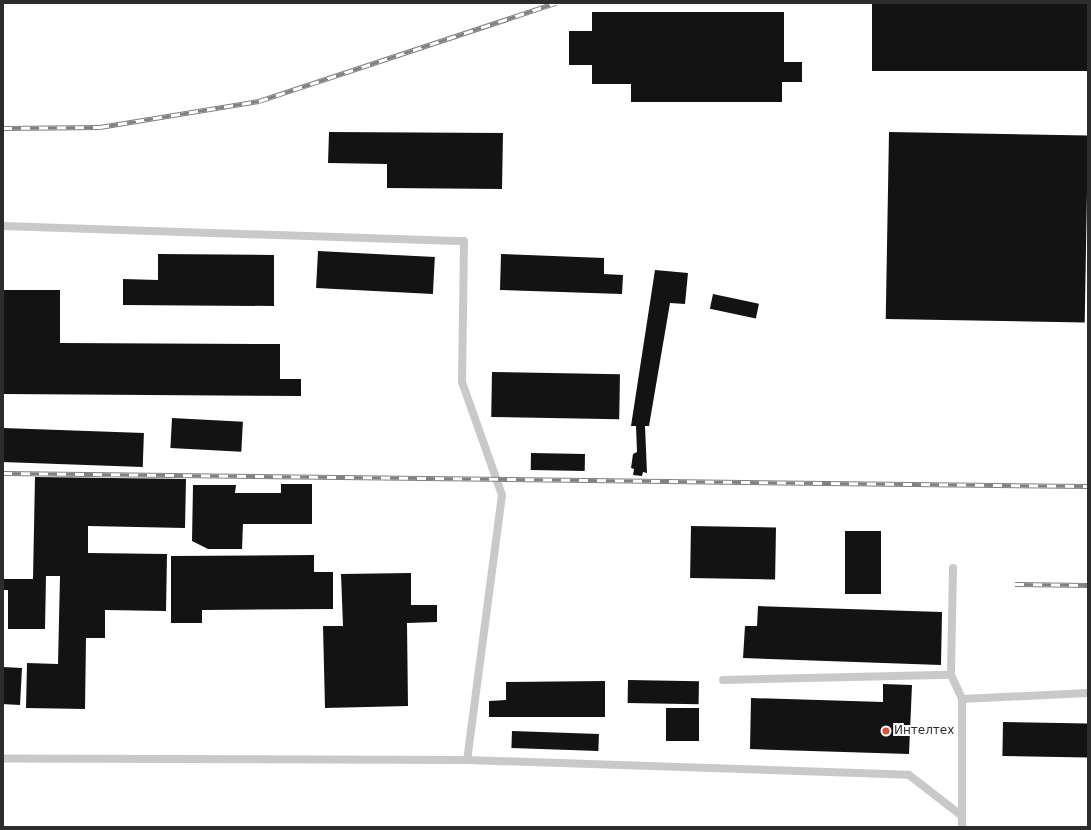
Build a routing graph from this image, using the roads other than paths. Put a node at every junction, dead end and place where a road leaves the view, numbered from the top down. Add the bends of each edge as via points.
1 (3, 226) edge
2 (953, 568) dead end
3 (951, 675) junction
4 (723, 680) dead end
5 (1088, 693) edge
6 (962, 699) junction
7 (3, 758) edge
8 (467, 760) junction
9 (962, 816) junction
10 (962, 827) edge

1 - 8 lane via 464,241 462,382 502,496
2 - 3 lane
3 - 4 lane
3 - 6 lane
5 - 6 lane
6 - 9 lane
7 - 8 lane
8 - 9 lane via 909,775
9 - 10 lane

